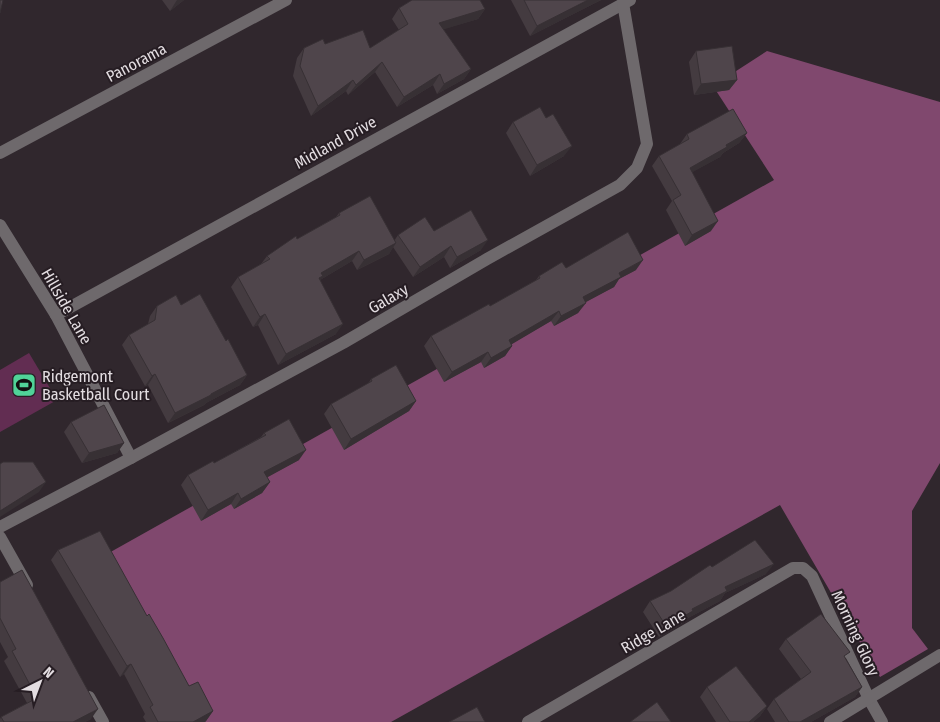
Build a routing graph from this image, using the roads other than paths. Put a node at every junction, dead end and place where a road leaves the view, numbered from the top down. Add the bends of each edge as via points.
1 (286, 0) edge
2 (626, 1) edge
3 (0, 153) edge
4 (0, 225) edge
5 (56, 314) junction
6 (131, 458) junction
7 (0, 527) edge
8 (0, 537) edge
9 (793, 568) joint
10 (33, 596) edge
11 (940, 655) edge
12 (84, 688) edge
13 (869, 699) junction
14 (103, 722) edge
15 (528, 722) edge
16 (830, 722) edge
17 (882, 722) edge

1 - 3 street, Panorama
2 - 5 street, Midland Drive
2 - 6 street, Galaxy via 646,144 638,168 620,185 343,343
4 - 5 street, Hillside Lane
5 - 6 street, Hillside Lane
6 - 7 street, Galaxy
8 - 10 street
9 - 13 street, Morning Glory via 803,568 812,576
9 - 15 street, Ridge Lane
11 - 13 street
12 - 14 street
13 - 16 street
13 - 17 street, Morning Glory

